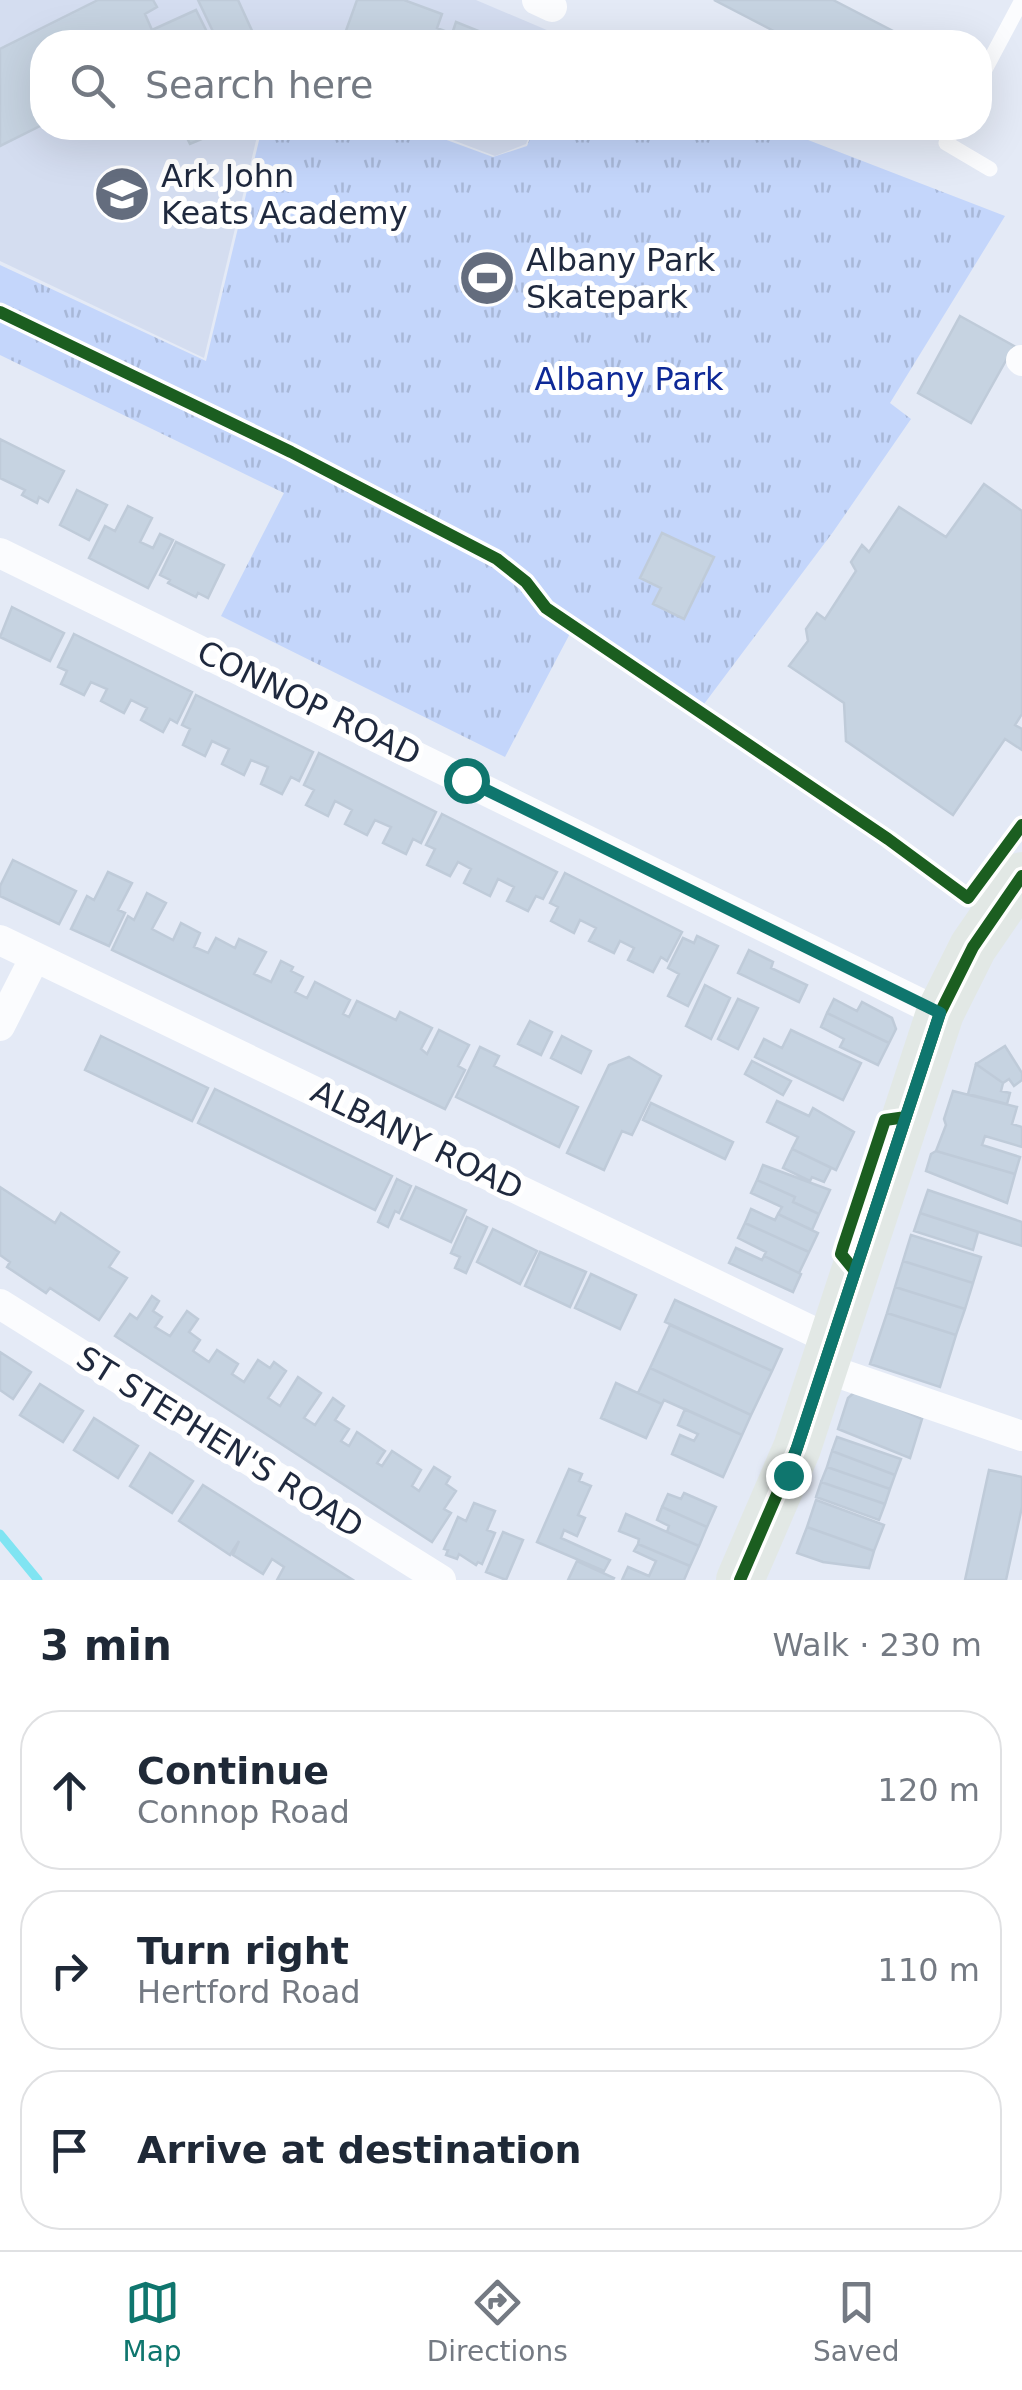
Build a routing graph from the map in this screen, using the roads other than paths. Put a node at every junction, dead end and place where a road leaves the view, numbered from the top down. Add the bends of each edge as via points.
1 (1022, 0) edge
2 (992, 57) edge
3 (948, 140) edge
4 (990, 168) dead end
5 (0, 554) edge
6 (1013, 904) edge
7 (0, 940) edge
8 (35, 957) junction
9 (940, 1013) junction
10 (0, 1026) edge
11 (0, 1304) edge
12 (828, 1354) junction
13 (1022, 1436) edge
14 (441, 1580) edge
15 (740, 1580) edge

1 - 2 lane
3 - 4 lane
5 - 9 street, CONNOP ROAD
6 - 9 main road via 960,972
7 - 8 street, ALBANY ROAD
8 - 10 street
8 - 12 street, ALBANY ROAD
9 - 12 main road
11 - 14 street, ST STEPHEN'S ROAD
12 - 13 street, ALBANY ROAD
12 - 15 main road via 788,1475

